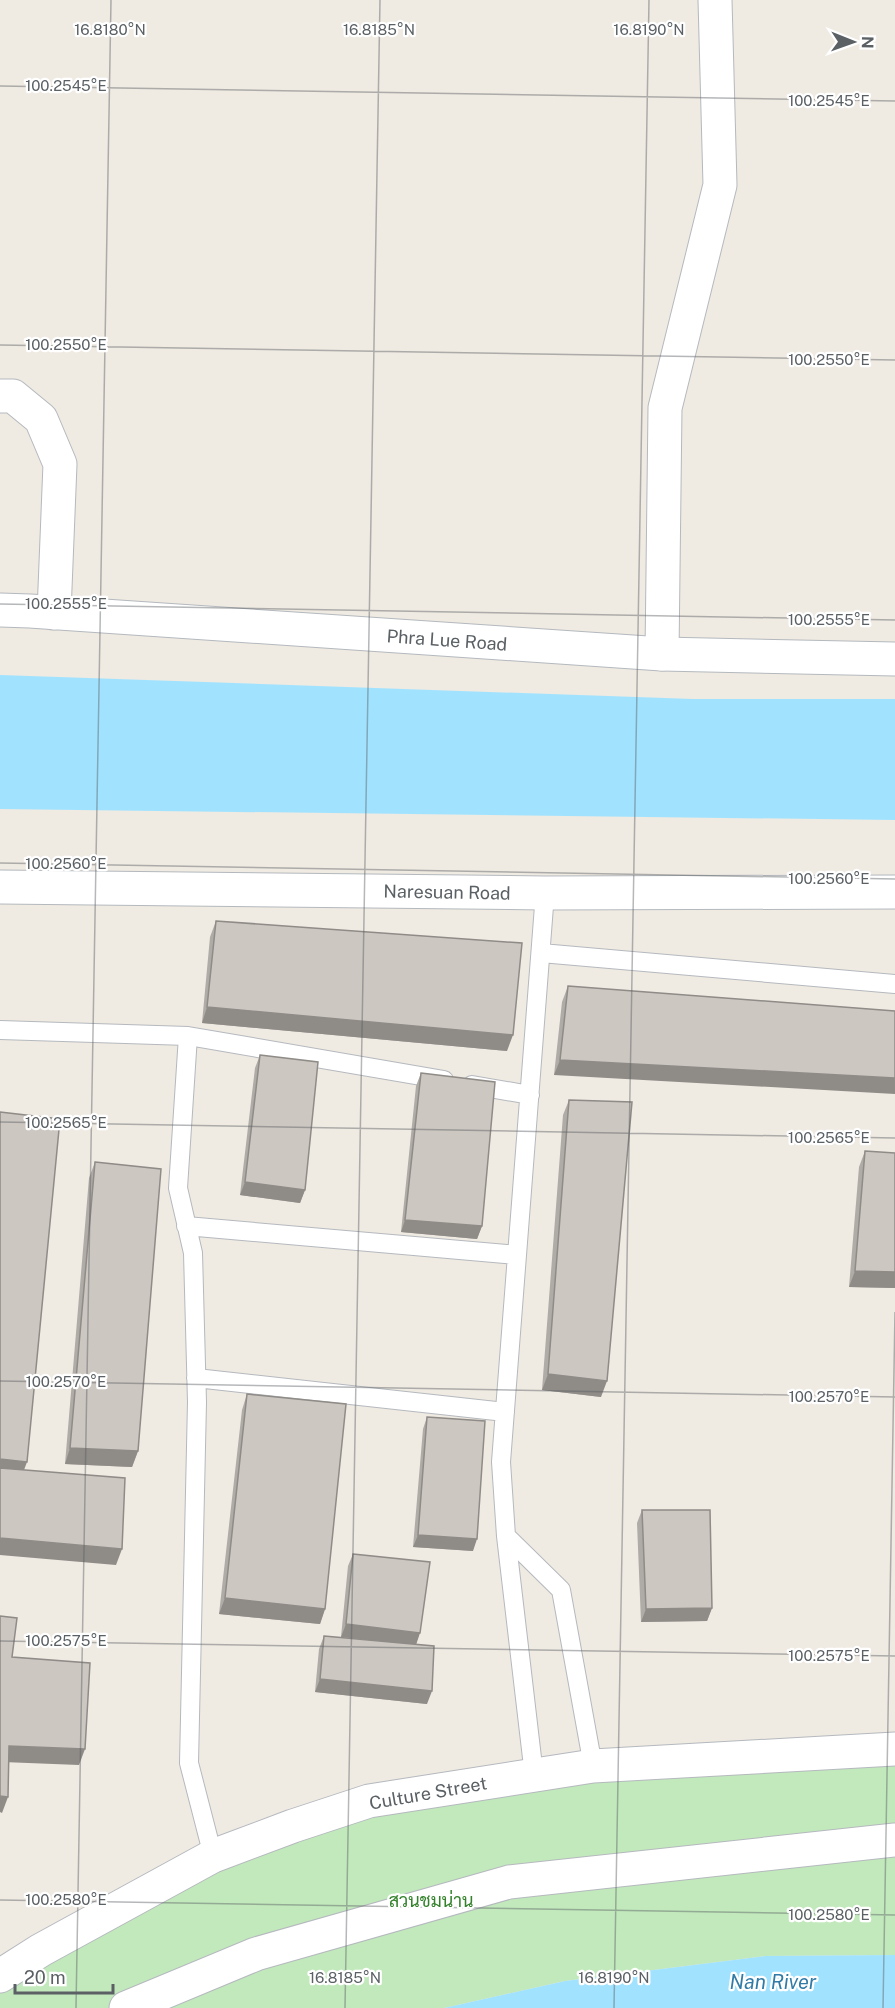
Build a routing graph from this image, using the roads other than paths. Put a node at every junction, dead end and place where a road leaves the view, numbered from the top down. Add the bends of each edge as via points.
1 (715, 0) edge
2 (0, 396) edge
3 (0, 610) edge
4 (54, 613) junction
5 (662, 654) junction
6 (895, 659) edge
7 (0, 888) edge
8 (895, 892) edge
9 (545, 893) junction
10 (541, 953) junction
11 (895, 984) edge
12 (0, 1030) edge
13 (188, 1036) junction
14 (530, 1095) junction
15 (186, 1226) junction
16 (517, 1255) junction
17 (196, 1378) junction
18 (505, 1412) junction
19 (506, 1536) junction
20 (895, 1749) edge
21 (593, 1767) junction
22 (534, 1775) junction
23 (895, 1840) edge
24 (213, 1856) junction
25 (0, 1976) edge
26 (126, 2008) edge

1 - 5 street via 720,185 665,408
2 - 4 street via 13,396 41,419 60,464
3 - 4 street, Phra Lue Road
4 - 5 street, Phra Lue Road
5 - 6 street, Phra Lue Road
7 - 9 street, Naresuan Road
8 - 9 street, Naresuan Road
9 - 10 lane
10 - 11 lane
10 - 14 lane
12 - 13 lane
13 - 14 lane
13 - 15 lane via 178,1188
14 - 16 lane
15 - 16 lane
15 - 17 lane via 193,1253
16 - 18 lane
17 - 18 lane
17 - 24 lane via 189,1762
18 - 19 lane via 501,1462
19 - 21 lane via 561,1590
19 - 22 lane
20 - 21 street, Culture Street
21 - 22 street, Culture Street
22 - 24 street, Culture Street via 369,1802
23 - 26 street via 509,1882 256,1954
24 - 25 street, Culture Street

